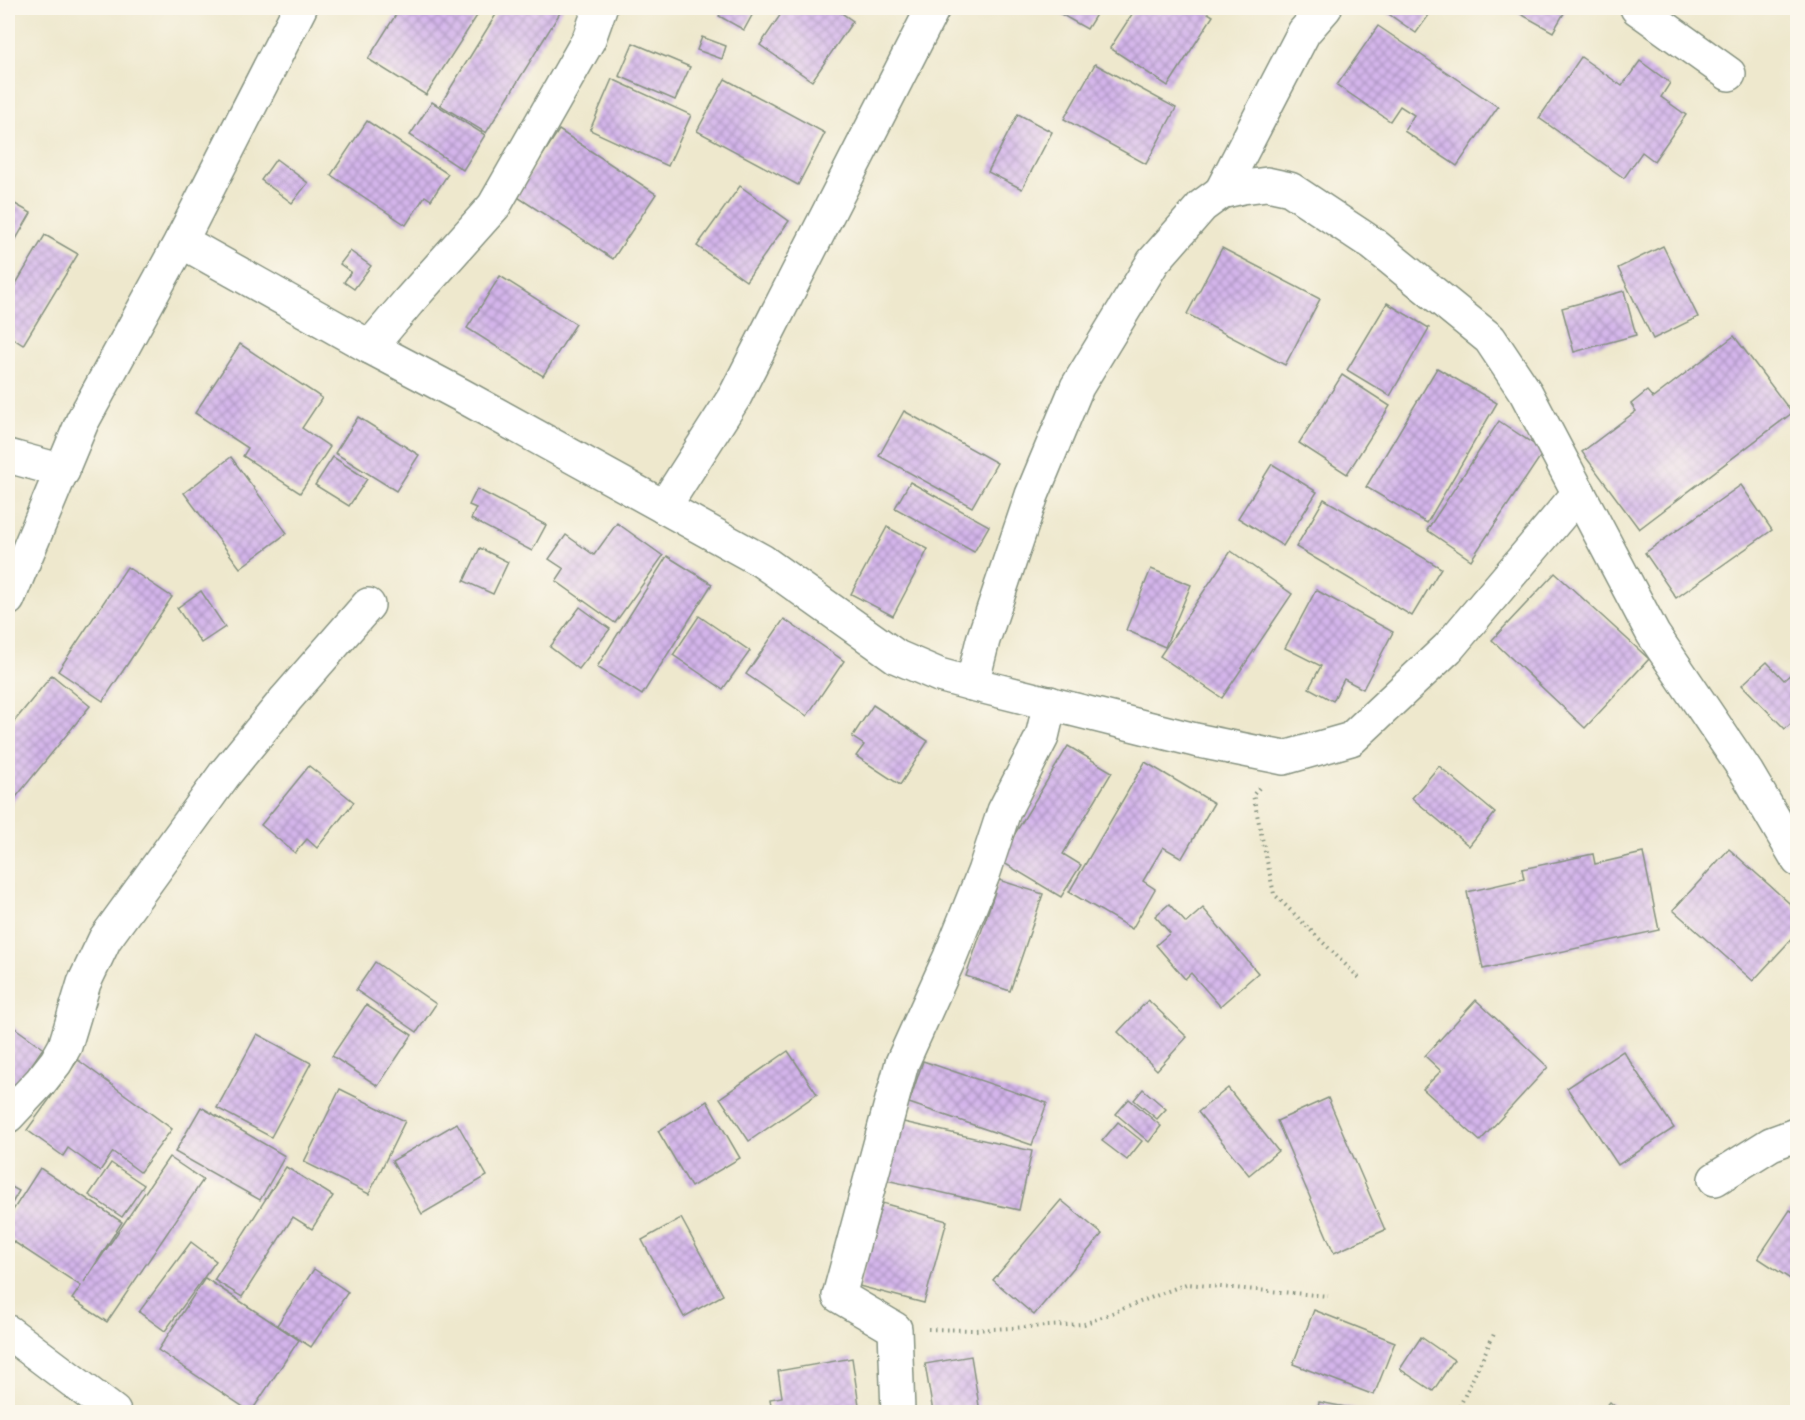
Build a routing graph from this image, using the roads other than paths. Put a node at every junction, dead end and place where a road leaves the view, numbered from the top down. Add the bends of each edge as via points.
1 (600, 8) edge
2 (933, 8) edge
3 (1325, 8) edge
4 (1637, 8) edge
5 (291, 11) edge
6 (1730, 74) dead end
7 (1221, 192) junction
8 (181, 241) junction
9 (370, 347) junction
10 (8, 456) edge
11 (63, 471) junction
12 (1579, 493) junction
13 (664, 507) junction
14 (8, 599) edge
15 (368, 605) dead end
16 (972, 684) junction
17 (1050, 703) junction
18 (1797, 860) edge
19 (8, 1116) edge
20 (1797, 1134) edge
21 (1715, 1179) dead end
22 (8, 1332) edge
23 (114, 1413) edge
24 (898, 1413) edge

1 - 9 street via 589,39 494,206
2 - 13 street via 735,396
3 - 7 street via 1304,32
4 - 6 street
5 - 8 street
7 - 12 street via 1267,184 1290,189 1373,244 1490,339 1526,393
7 - 16 street via 1202,206 1154,262 1077,387 1032,495
8 - 9 street
8 - 11 street via 82,422
9 - 13 street
10 - 11 street
11 - 14 street
12 - 17 street via 1448,648 1351,739 1284,758
12 - 18 street via 1653,634 1747,773
13 - 16 street via 762,561 897,657
15 - 19 street via 224,775 105,939 84,983 65,1046 41,1081
16 - 17 street
17 - 24 street via 1042,737 1004,811 950,957 902,1063 839,1296 894,1329
20 - 21 street via 1771,1144
22 - 23 street

